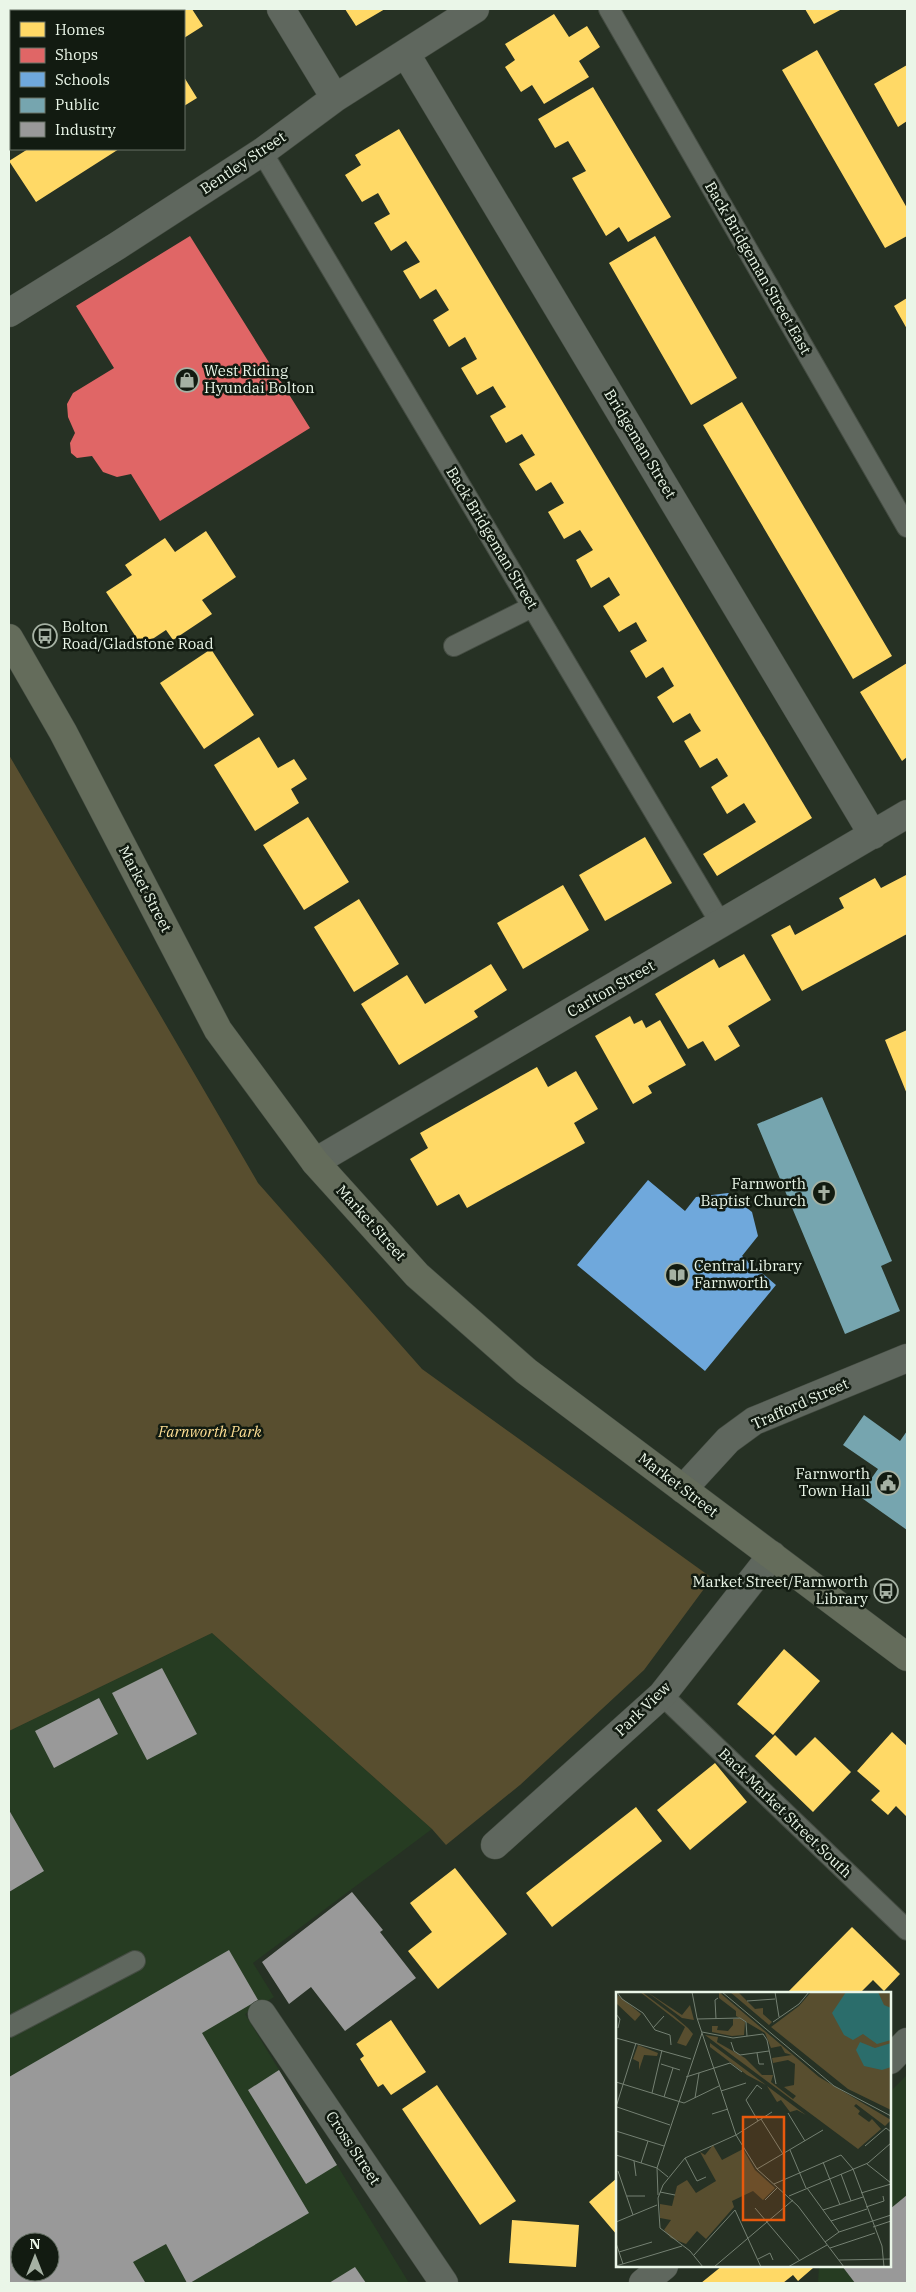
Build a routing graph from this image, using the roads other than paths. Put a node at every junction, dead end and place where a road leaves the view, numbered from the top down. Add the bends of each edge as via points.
1 (281, 9) edge
2 (476, 9) edge
3 (609, 9) edge
4 (406, 54) junction
5 (335, 98) junction
6 (262, 152) junction
7 (9, 313) edge
8 (907, 527) edge
9 (532, 606) junction
10 (9, 638) edge
11 (454, 646) dead end
12 (907, 817) edge
13 (873, 835) junction
14 (722, 924) junction
15 (315, 1162) junction
16 (907, 1358) edge
17 (683, 1489) junction
18 (772, 1555) junction
19 (907, 1657) edge
20 (662, 1695) junction
21 (495, 1845) dead end
22 (907, 1930) edge
23 (135, 1962) dead end
24 (262, 2014) dead end
25 (9, 2027) edge
26 (907, 2042) edge
27 (891, 2059) edge
28 (663, 2267) edge
29 (444, 2283) edge
30 (643, 2283) edge

1 - 5 street
2 - 4 street, Bentley Street
3 - 8 lane, Back Bridgeman Street East
4 - 5 street, Bentley Street
4 - 13 street, Bridgeman Street
5 - 6 street, Bentley Street
6 - 7 street, Bentley Street
6 - 9 lane, Back Bridgeman Street
9 - 11 lane
9 - 14 lane, Back Bridgeman Street
10 - 15 main road, Market Street via 62,732 218,1030
12 - 13 street, Carlton Street
13 - 14 street, Carlton Street
14 - 15 street, Carlton Street
15 - 17 main road, Market Street via 424,1281 526,1371
16 - 17 street, Trafford Street via 754,1421 728,1440
17 - 18 main road, Market Street
18 - 19 main road, Market Street
18 - 20 street, Park View
20 - 21 street, Park View
20 - 22 lane, Back Market Street South
23 - 25 lane
24 - 29 street, Cross Street
26 - 27 street
28 - 30 street

